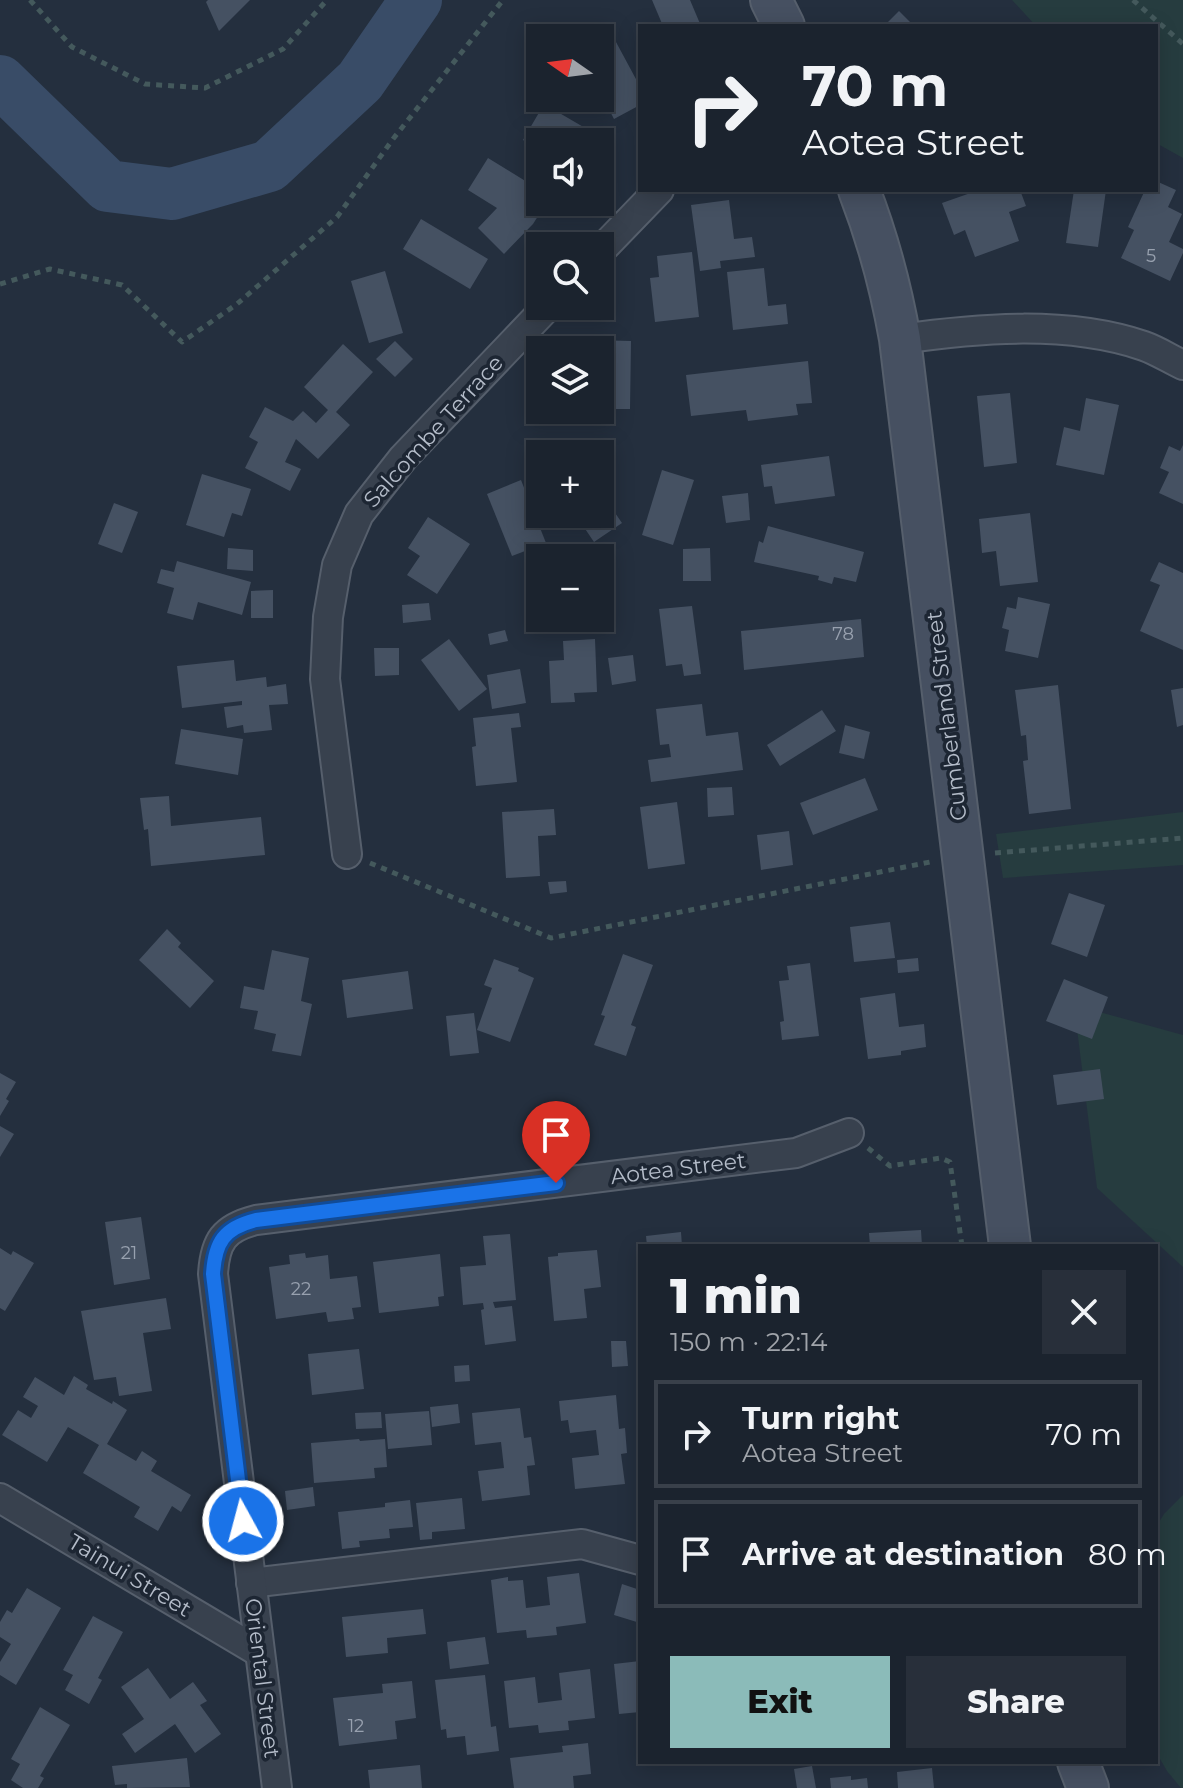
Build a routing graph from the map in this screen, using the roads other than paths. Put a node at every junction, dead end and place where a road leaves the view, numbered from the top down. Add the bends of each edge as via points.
1 (771, 0) edge
2 (783, 24) edge
3 (657, 192) edge
4 (860, 192) edge
5 (614, 237) edge
6 (535, 320) edge
7 (900, 339) junction
8 (1183, 365) edge
9 (347, 854) road end
10 (849, 1133) road end
11 (222, 1237) joint
12 (1010, 1244) edge
13 (0, 1498) edge
14 (638, 1559) edge
15 (251, 1583) junction
16 (259, 1652) junction
17 (1079, 1764) edge
18 (277, 1788) edge
19 (1088, 1788) edge

1 - 2 main road
3 - 5 street
4 - 7 main road, Cumberland Street via 881,251
6 - 9 street, Salcombe Terrace via 403,458 359,514 337,565 325,679
7 - 8 street via 1020,329 1068,331 1147,347
7 - 12 main road, Cumberland Street
10 - 11 street, Aotea Street via 796,1153 256,1220 239,1224
11 - 15 street, Oriental Street via 213,1274
13 - 16 street, Tainui Street
14 - 15 street via 582,1544
15 - 16 street, Oriental Street
16 - 18 street, Oriental Street
17 - 19 main road

